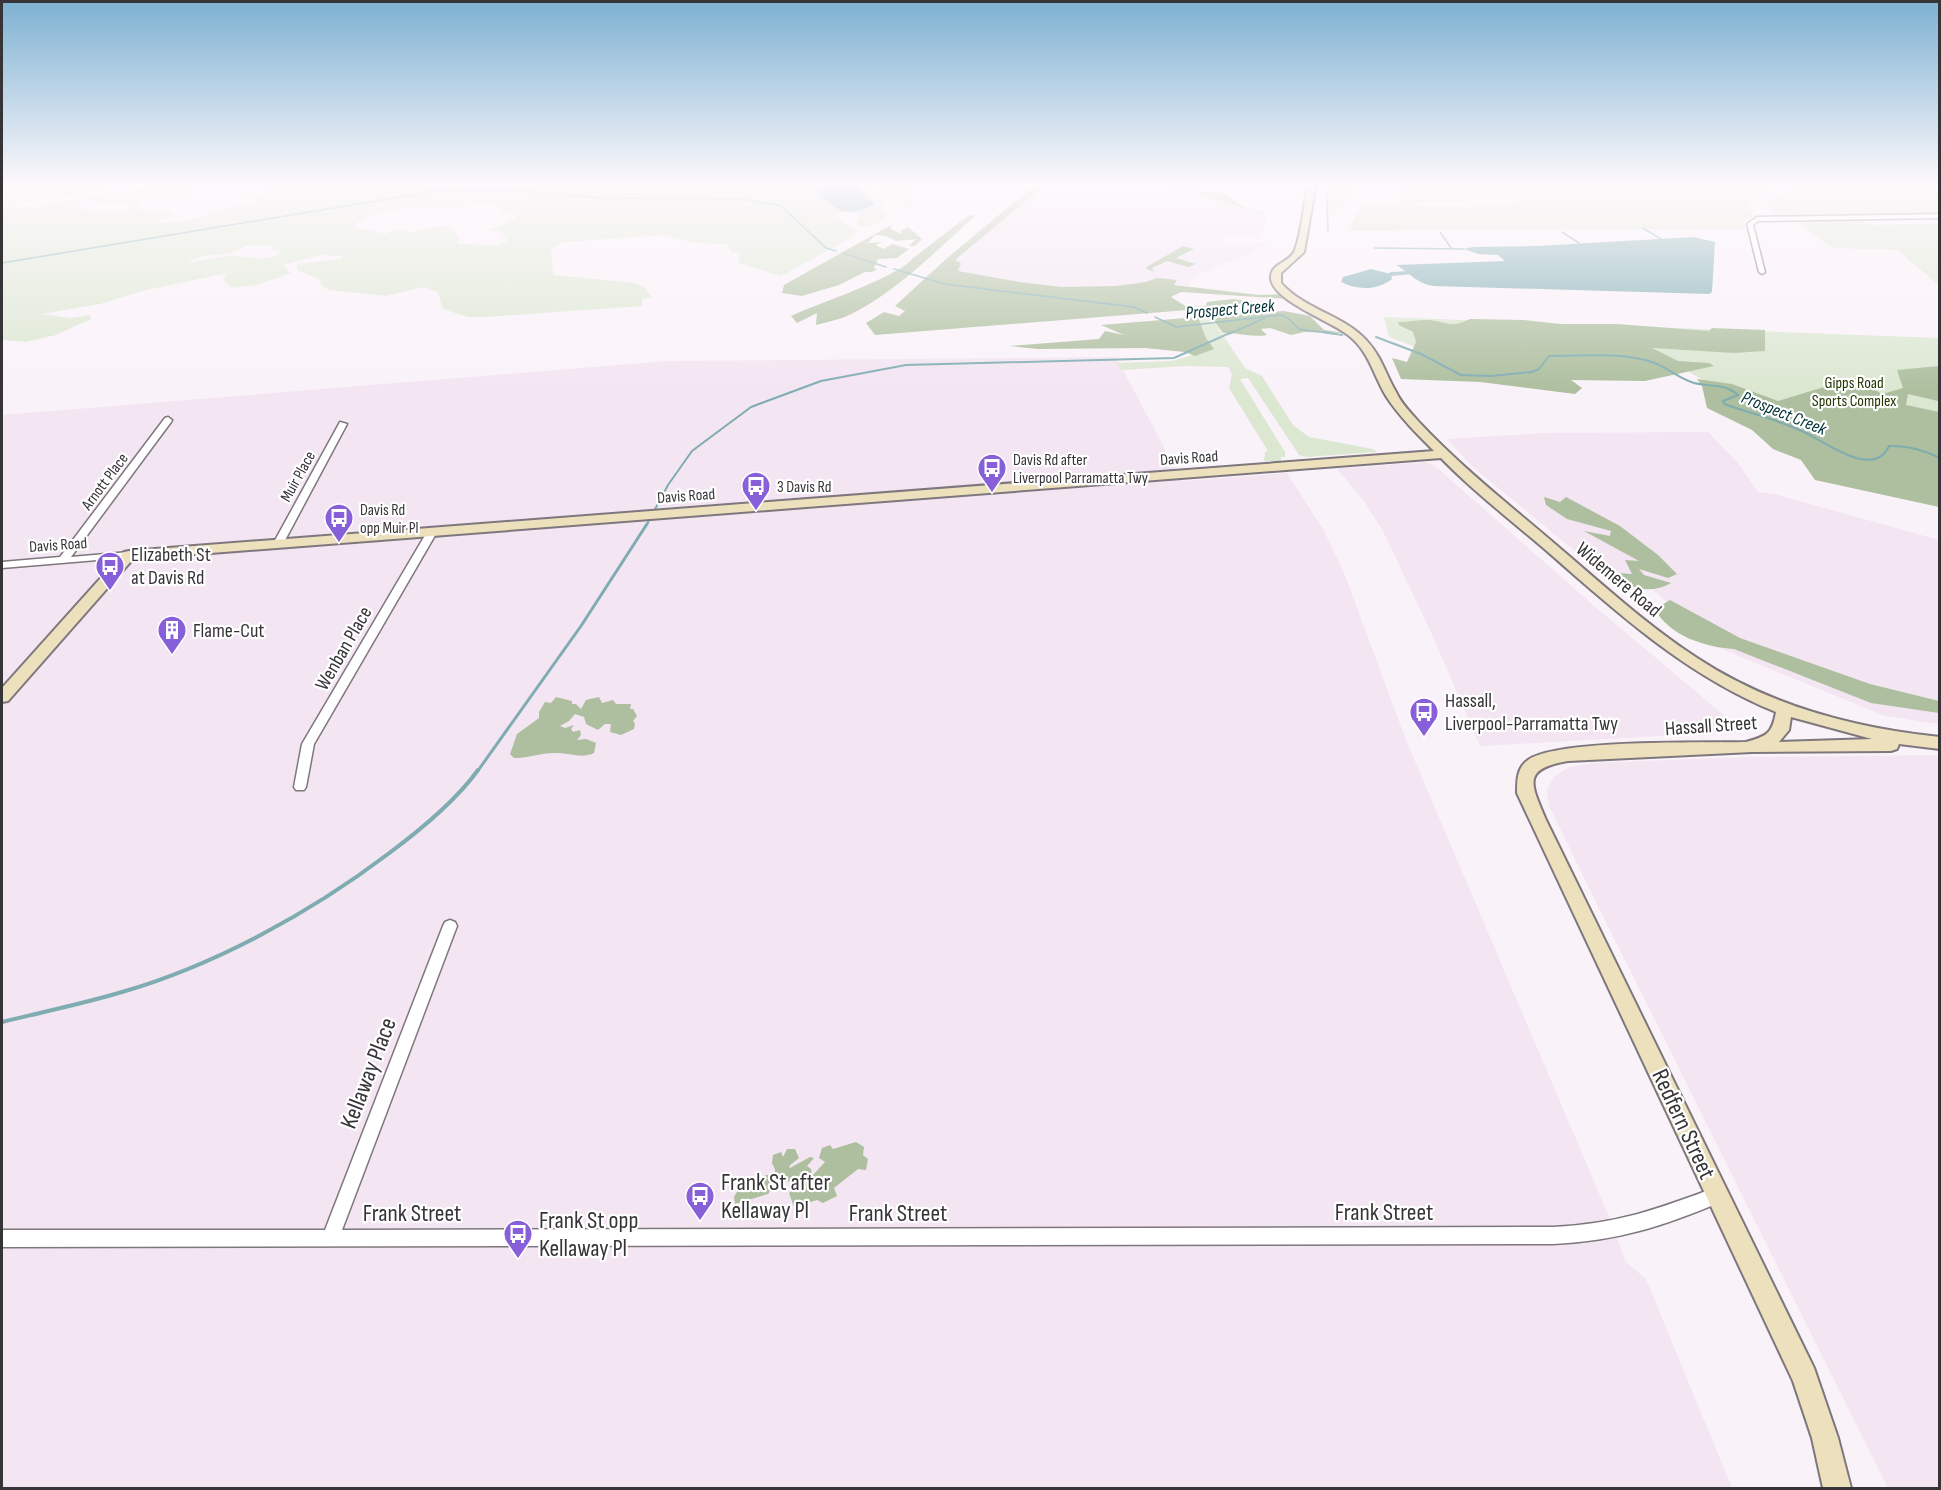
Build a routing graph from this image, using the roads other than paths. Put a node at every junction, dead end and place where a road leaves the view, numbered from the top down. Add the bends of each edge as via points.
1 (1298, 253) edge
2 (1309, 253) edge
3 (1757, 253) edge
4 (1762, 272) dead end
5 (1317, 310) junction
6 (168, 420) dead end
7 (343, 424) dead end
8 (1445, 454) junction
9 (432, 532) junction
10 (278, 544) junction
11 (129, 555) junction
12 (63, 560) junction
13 (2, 565) edge
14 (2, 697) edge
15 (1784, 709) junction
16 (1940, 744) edge
17 (1746, 748) junction
18 (1532, 766) joint
19 (300, 787) dead end
20 (450, 926) dead end
21 (1717, 1195) junction
22 (330, 1238) junction
23 (2, 1239) edge
24 (1838, 1488) edge

1 - 5 street via 1278,270 1275,278 1281,291
2 - 5 street via 1282,279 1292,293
3 - 4 street
5 - 8 street, Widemere Road via 1352,330 1376,354 1390,394 1434,447
6 - 12 street, Arnott Place
7 - 10 street, Muir Place
8 - 9 street, Davis Road
8 - 15 street, Widemere Road via 1655,634 1717,677
9 - 10 street, Davis Road
9 - 19 street, Wenban Place via 308,744
10 - 11 street, Davis Road
11 - 12 street, Davis Road
11 - 14 street
12 - 13 street, Davis Road
15 - 16 street, Hassall Street via 1892,739
15 - 17 street, Hassall Street via 1780,730 1768,742
16 - 17 street
17 - 18 street, Hassall Street via 1568,755 1544,759
18 - 21 street, Redfern Street via 1525,777 1526,793 1537,820
20 - 22 street, Kellaway Place
21 - 22 street, Frank Street via 1634,1225 1565,1234
21 - 24 street, Redfern Street via 1805,1377
22 - 23 street, Frank Street

